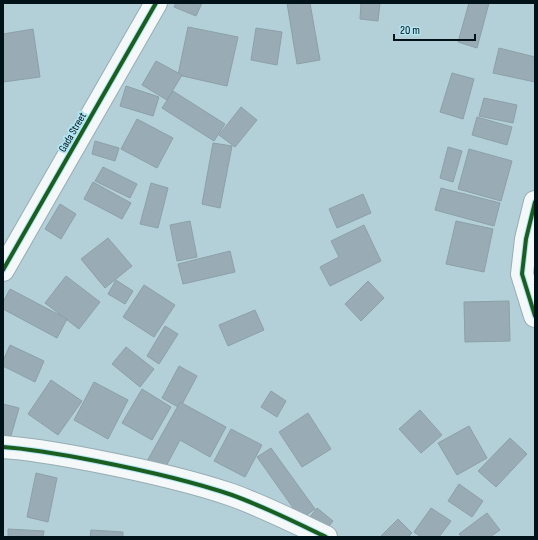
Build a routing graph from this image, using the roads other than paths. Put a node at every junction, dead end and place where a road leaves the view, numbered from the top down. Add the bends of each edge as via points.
1 (156, 3) edge
2 (535, 202) edge
3 (3, 270) edge
4 (535, 316) edge
5 (3, 447) edge
6 (326, 537) edge

1 - 3 street, Gada Street
2 - 4 street via 526,239 522,274
5 - 6 street via 81,458 193,483 278,514

